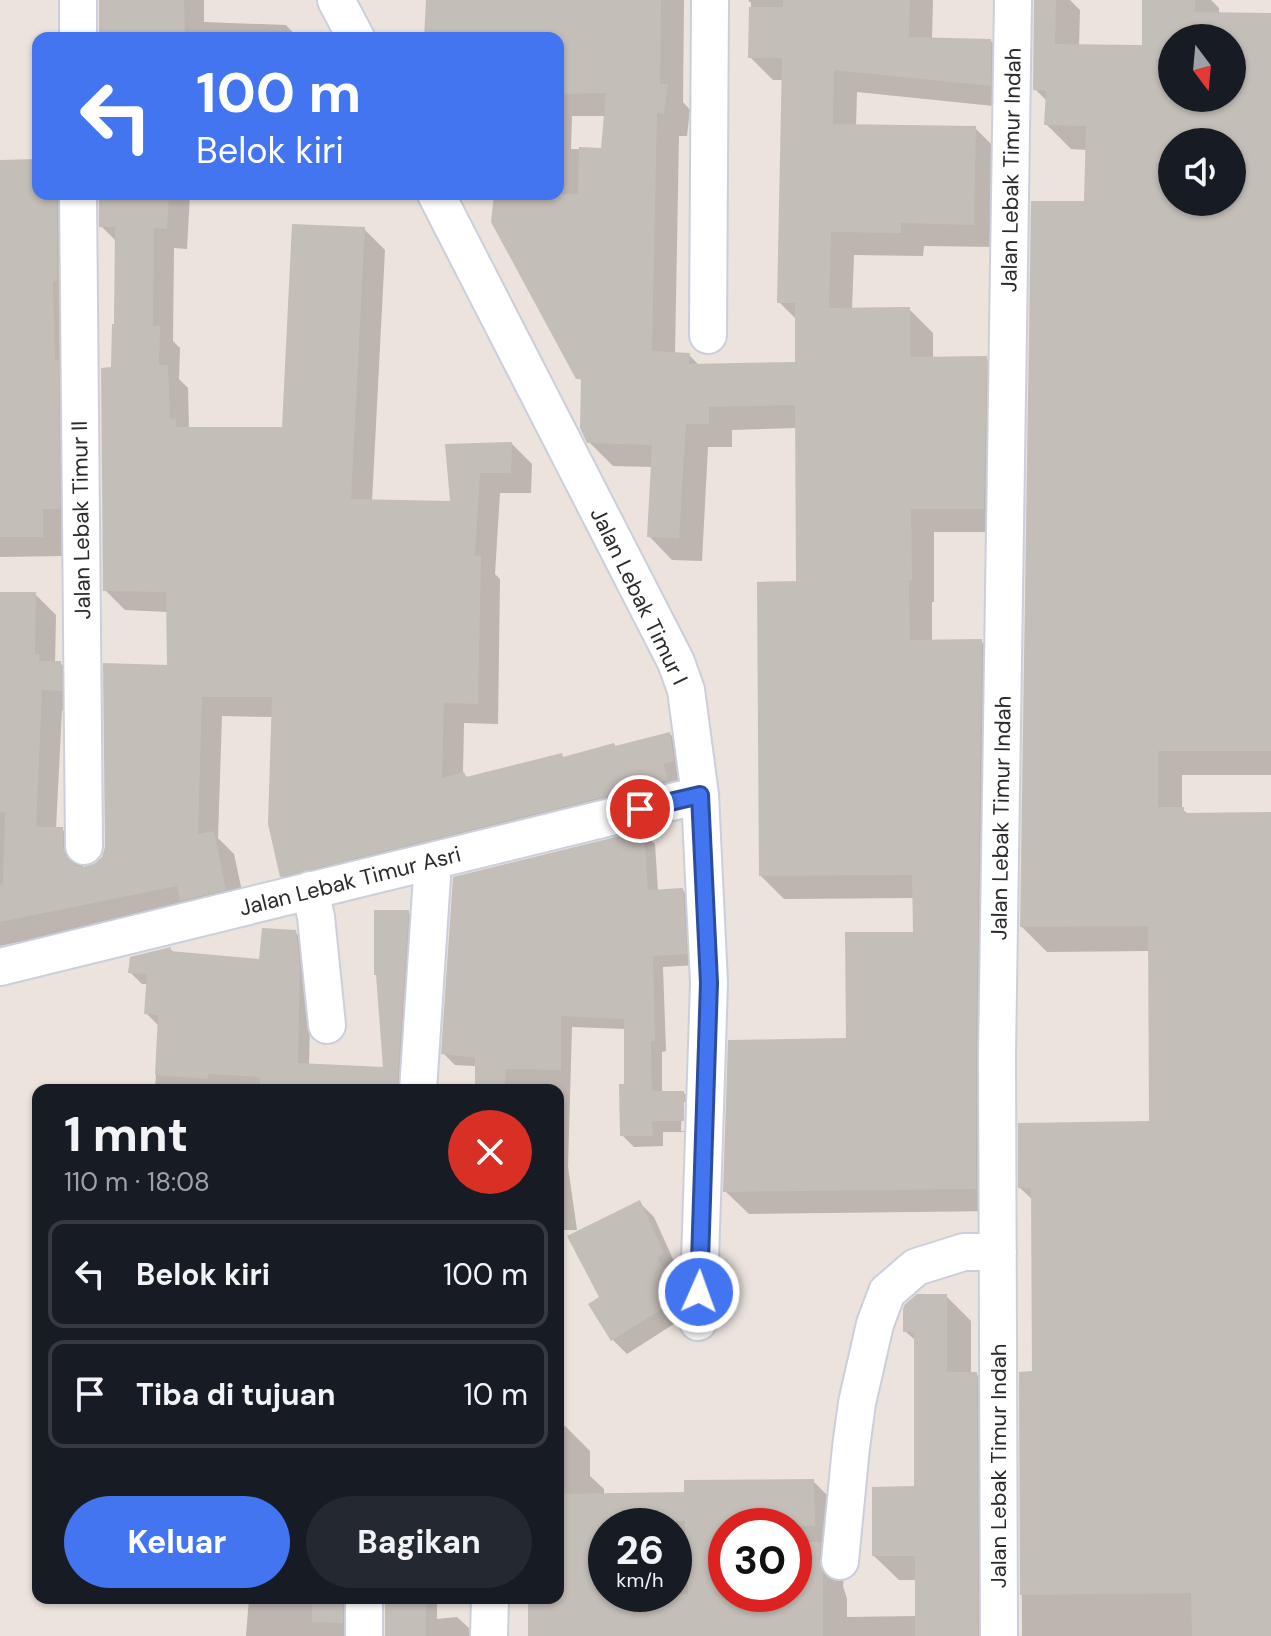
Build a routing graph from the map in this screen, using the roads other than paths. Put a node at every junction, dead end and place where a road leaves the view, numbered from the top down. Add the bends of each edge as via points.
1 (78, 0) edge
2 (336, 0) edge
3 (710, 0) edge
4 (1013, 0) edge
5 (78, 32) edge
6 (353, 32) edge
7 (78, 200) edge
8 (439, 200) edge
9 (708, 335) dead end
10 (700, 795) junction
11 (84, 846) dead end
12 (433, 861) junction
13 (310, 890) junction
14 (0, 967) edge
15 (327, 1025) dead end
16 (418, 1084) edge
17 (998, 1252) junction
18 (698, 1322) dead end
19 (840, 1561) dead end
20 (364, 1604) edge
21 (490, 1604) edge
22 (364, 1636) edge
23 (489, 1636) edge
24 (999, 1636) edge

1 - 5 street
2 - 6 street
3 - 9 street
4 - 17 street, Jalan Lebak Timur Indah
7 - 11 street, Jalan Lebak Timur II
8 - 10 street, Jalan Lebak Timur I via 676,662 686,690
10 - 12 street, Jalan Lebak Timur Asri
10 - 18 street, Jalan Lebak Timur I via 709,983
12 - 13 street, Jalan Lebak Timur Asri
12 - 16 street
13 - 14 street, Jalan Lebak Timur Asri
13 - 15 street
17 - 19 street via 964,1252 916,1267 887,1292 857,1403
17 - 24 street, Jalan Lebak Timur Indah
20 - 22 street
21 - 23 street

